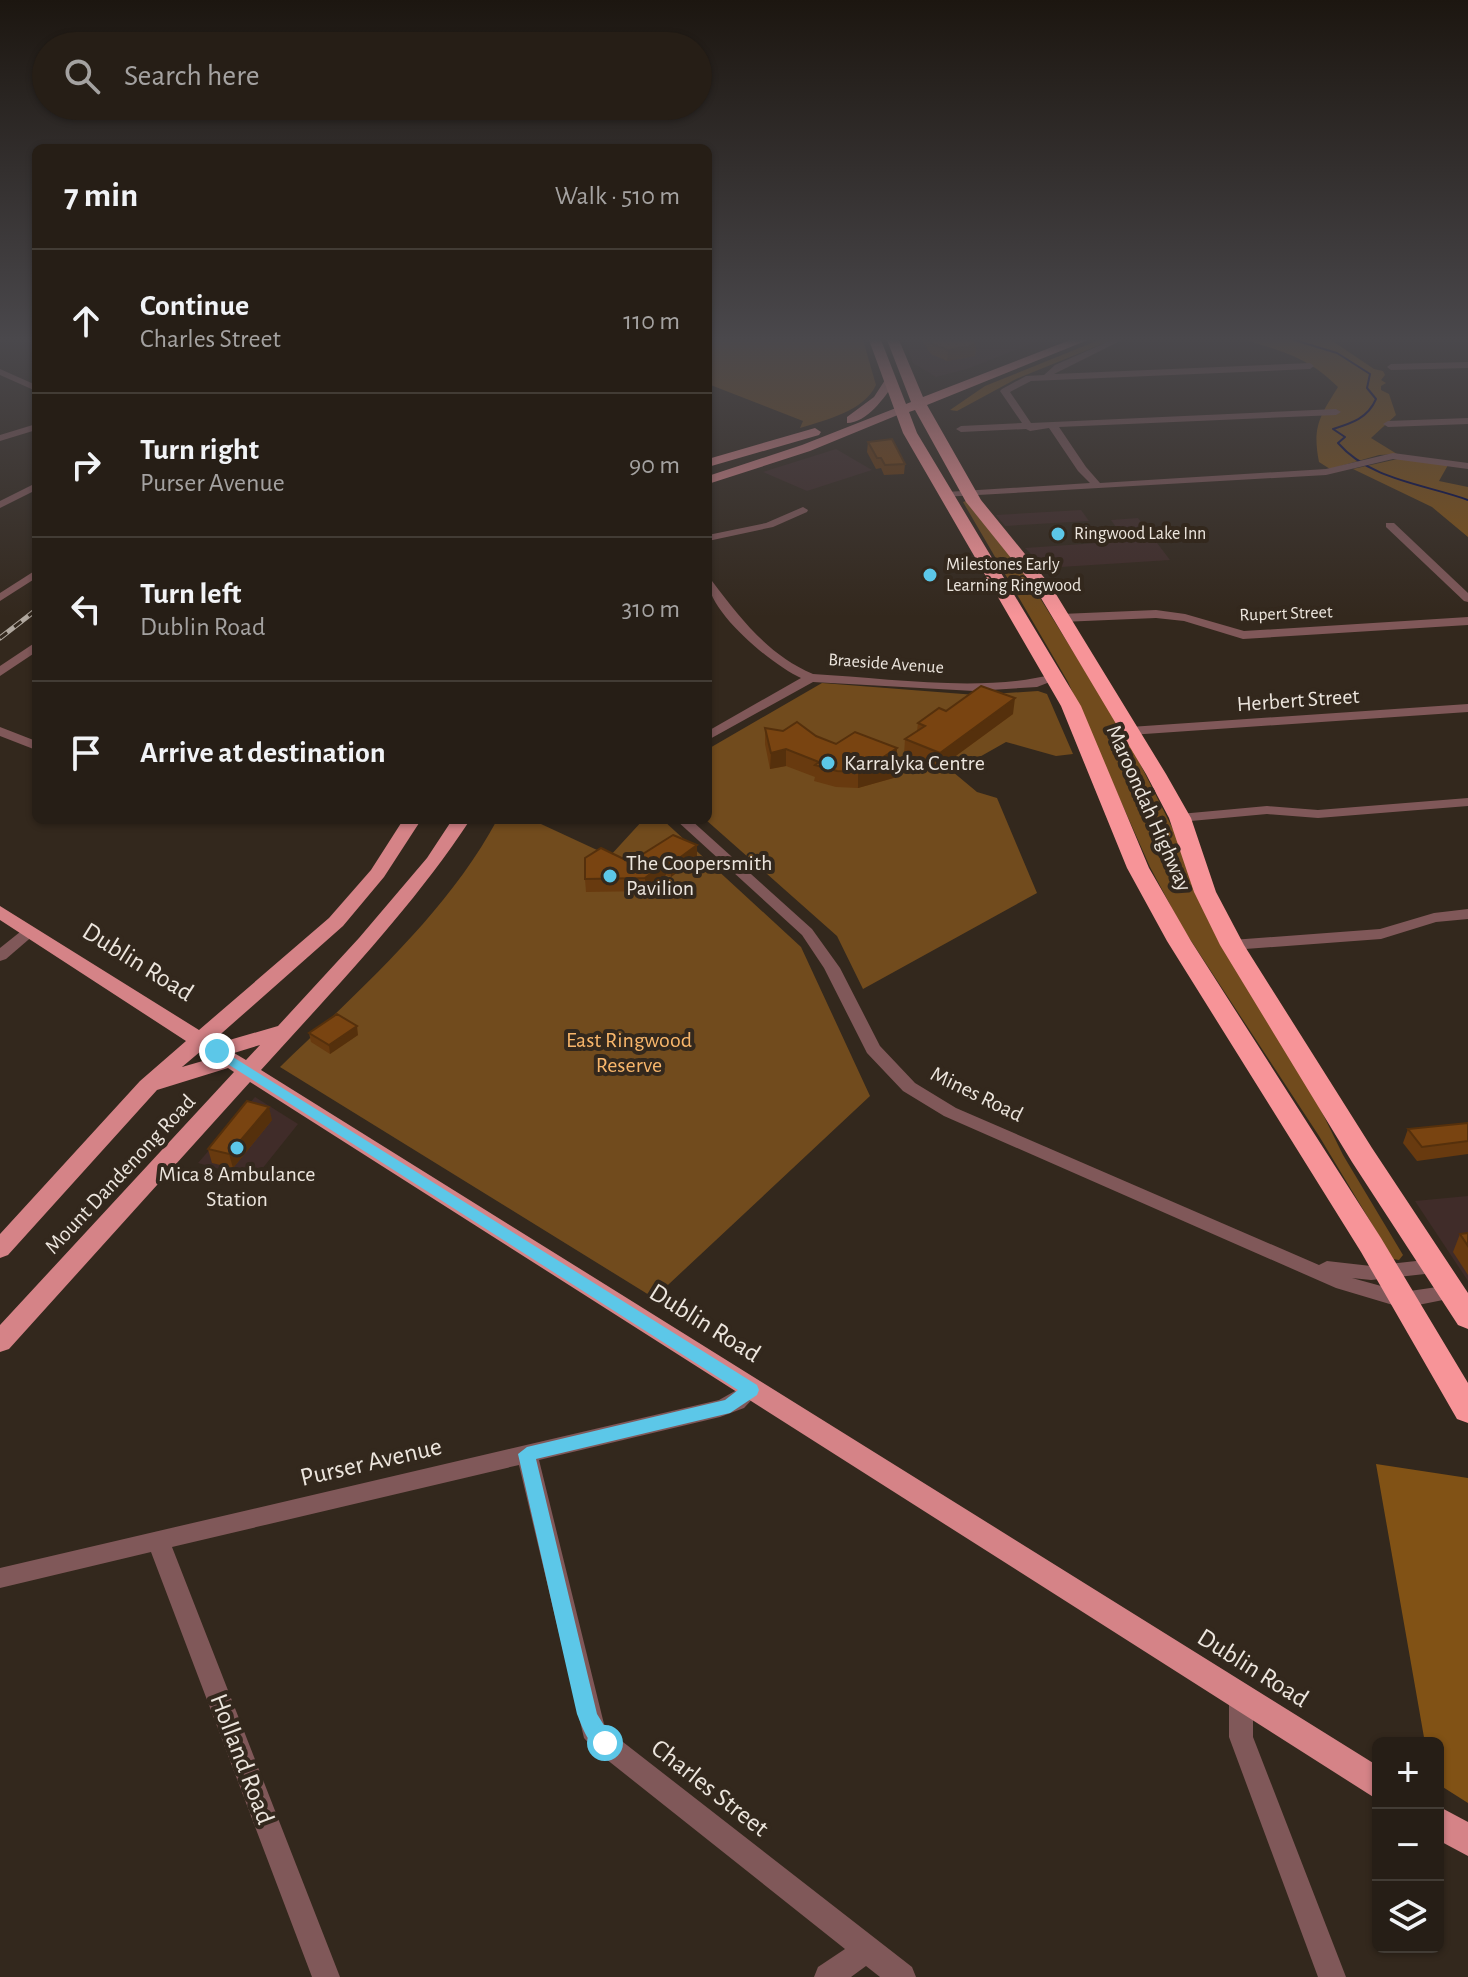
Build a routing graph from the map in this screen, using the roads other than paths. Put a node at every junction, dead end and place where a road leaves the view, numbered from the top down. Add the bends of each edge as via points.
1 (821, 432) edge
2 (848, 432) edge
3 (932, 432) edge
4 (1057, 432) edge
5 (910, 433) edge
6 (777, 450) junction
7 (712, 462) edge
8 (1468, 466) edge
9 (712, 478) edge
10 (1097, 485) junction
11 (32, 488) edge
12 (957, 494) junction
13 (0, 505) edge
14 (803, 510) dead end
15 (1390, 525) dead end
16 (712, 537) edge
17 (32, 576) edge
18 (712, 588) edge
19 (0, 598) edge
20 (1468, 599) edge
21 (1061, 618) junction
22 (1468, 621) edge
23 (32, 649) edge
24 (0, 672) edge
25 (811, 678) junction
26 (1054, 678) junction
27 (1468, 708) edge
28 (0, 731) edge
29 (1130, 731) junction
30 (712, 734) edge
31 (32, 744) edge
32 (1468, 802) edge
33 (1180, 818) junction
34 (409, 824) edge
35 (458, 824) edge
36 (687, 824) edge
37 (0, 912) edge
38 (1462, 915) edge
39 (1468, 930) edge
40 (30, 931) junction
41 (1232, 945) junction
42 (0, 956) edge
43 (287, 1030) junction
44 (224, 1056) junction
45 (148, 1086) junction
46 (0, 1249) edge
47 (1306, 1264) junction
48 (1434, 1266) junction
49 (1387, 1272) junction
50 (1451, 1292) junction
51 (1403, 1300) junction
52 (1468, 1317) edge
53 (0, 1342) edge
54 (751, 1390) junction
55 (1468, 1410) edge
56 (527, 1454) junction
57 (158, 1540) junction
58 (0, 1578) edge
59 (1241, 1698) junction
60 (1372, 1780) edge
61 (1444, 1826) edge
62 (1468, 1840) edge
63 (866, 1950) junction
64 (326, 1977) edge
65 (828, 1977) edge
66 (902, 1977) edge
67 (1332, 1977) edge

1 - 6 main road
2 - 6 main road
3 - 12 highway, Maroondah Highway
4 - 10 street
5 - 12 highway, Maroondah Highway
6 - 7 main road
6 - 9 main road
8 - 10 street via 1404,456 1326,472
10 - 12 street
11 - 13 street
12 - 21 highway, Maroondah Highway via 1042,586
12 - 26 highway, Maroondah Highway
14 - 16 street
15 - 20 street
17 - 19 street
18 - 25 street, Braeside Avenue via 745,633 790,670
21 - 22 street, Rupert Street via 1156,614 1243,635
21 - 29 highway, Maroondah Highway
23 - 24 street
25 - 26 street, Braeside Avenue via 974,687
25 - 30 street
26 - 49 highway, Maroondah Highway via 1071,706 1138,868
27 - 29 street, Herbert Street
28 - 31 street
29 - 33 highway, Maroondah Highway
32 - 33 street
33 - 41 highway, Maroondah Highway via 1205,892
34 - 44 main road, Mount Dandenong Road via 378,873
35 - 43 main road, Mount Dandenong Road via 420,879
36 - 47 street, Mines Road via 815,941 873,1049 909,1087 950,1112
37 - 40 main road, Dublin Road
38 - 39 street
38 - 41 street via 1381,934
40 - 42 street
40 - 44 main road, Dublin Road
41 - 48 highway, Maroondah Highway
43 - 44 main road
43 - 44 main road, Mount Dandenong Road
44 - 45 main road
44 - 45 main road, Mount Dandenong Road
44 - 53 main road, Mount Dandenong Road
44 - 54 main road, Dublin Road
45 - 46 main road, Mount Dandenong Road
47 - 49 street, Mines Road via 1352,1273
47 - 51 street, Mines Road via 1343,1283
48 - 49 street, Mines Road
48 - 50 highway, Maroondah Highway
49 - 51 highway, Maroondah Highway
50 - 51 street, Mines Road
50 - 52 highway, Maroondah Highway
51 - 55 highway, Maroondah Highway
54 - 56 street, Purser Avenue via 730,1406
54 - 59 main road, Dublin Road
56 - 57 street, Purser Avenue
56 - 63 street, Charles Street via 593,1730
57 - 58 street, Purser Avenue
57 - 64 street, Holland Road
59 - 60 main road, Dublin Road
59 - 67 street via 1241,1737
61 - 62 main road
63 - 65 street
63 - 66 street, Charles Street

